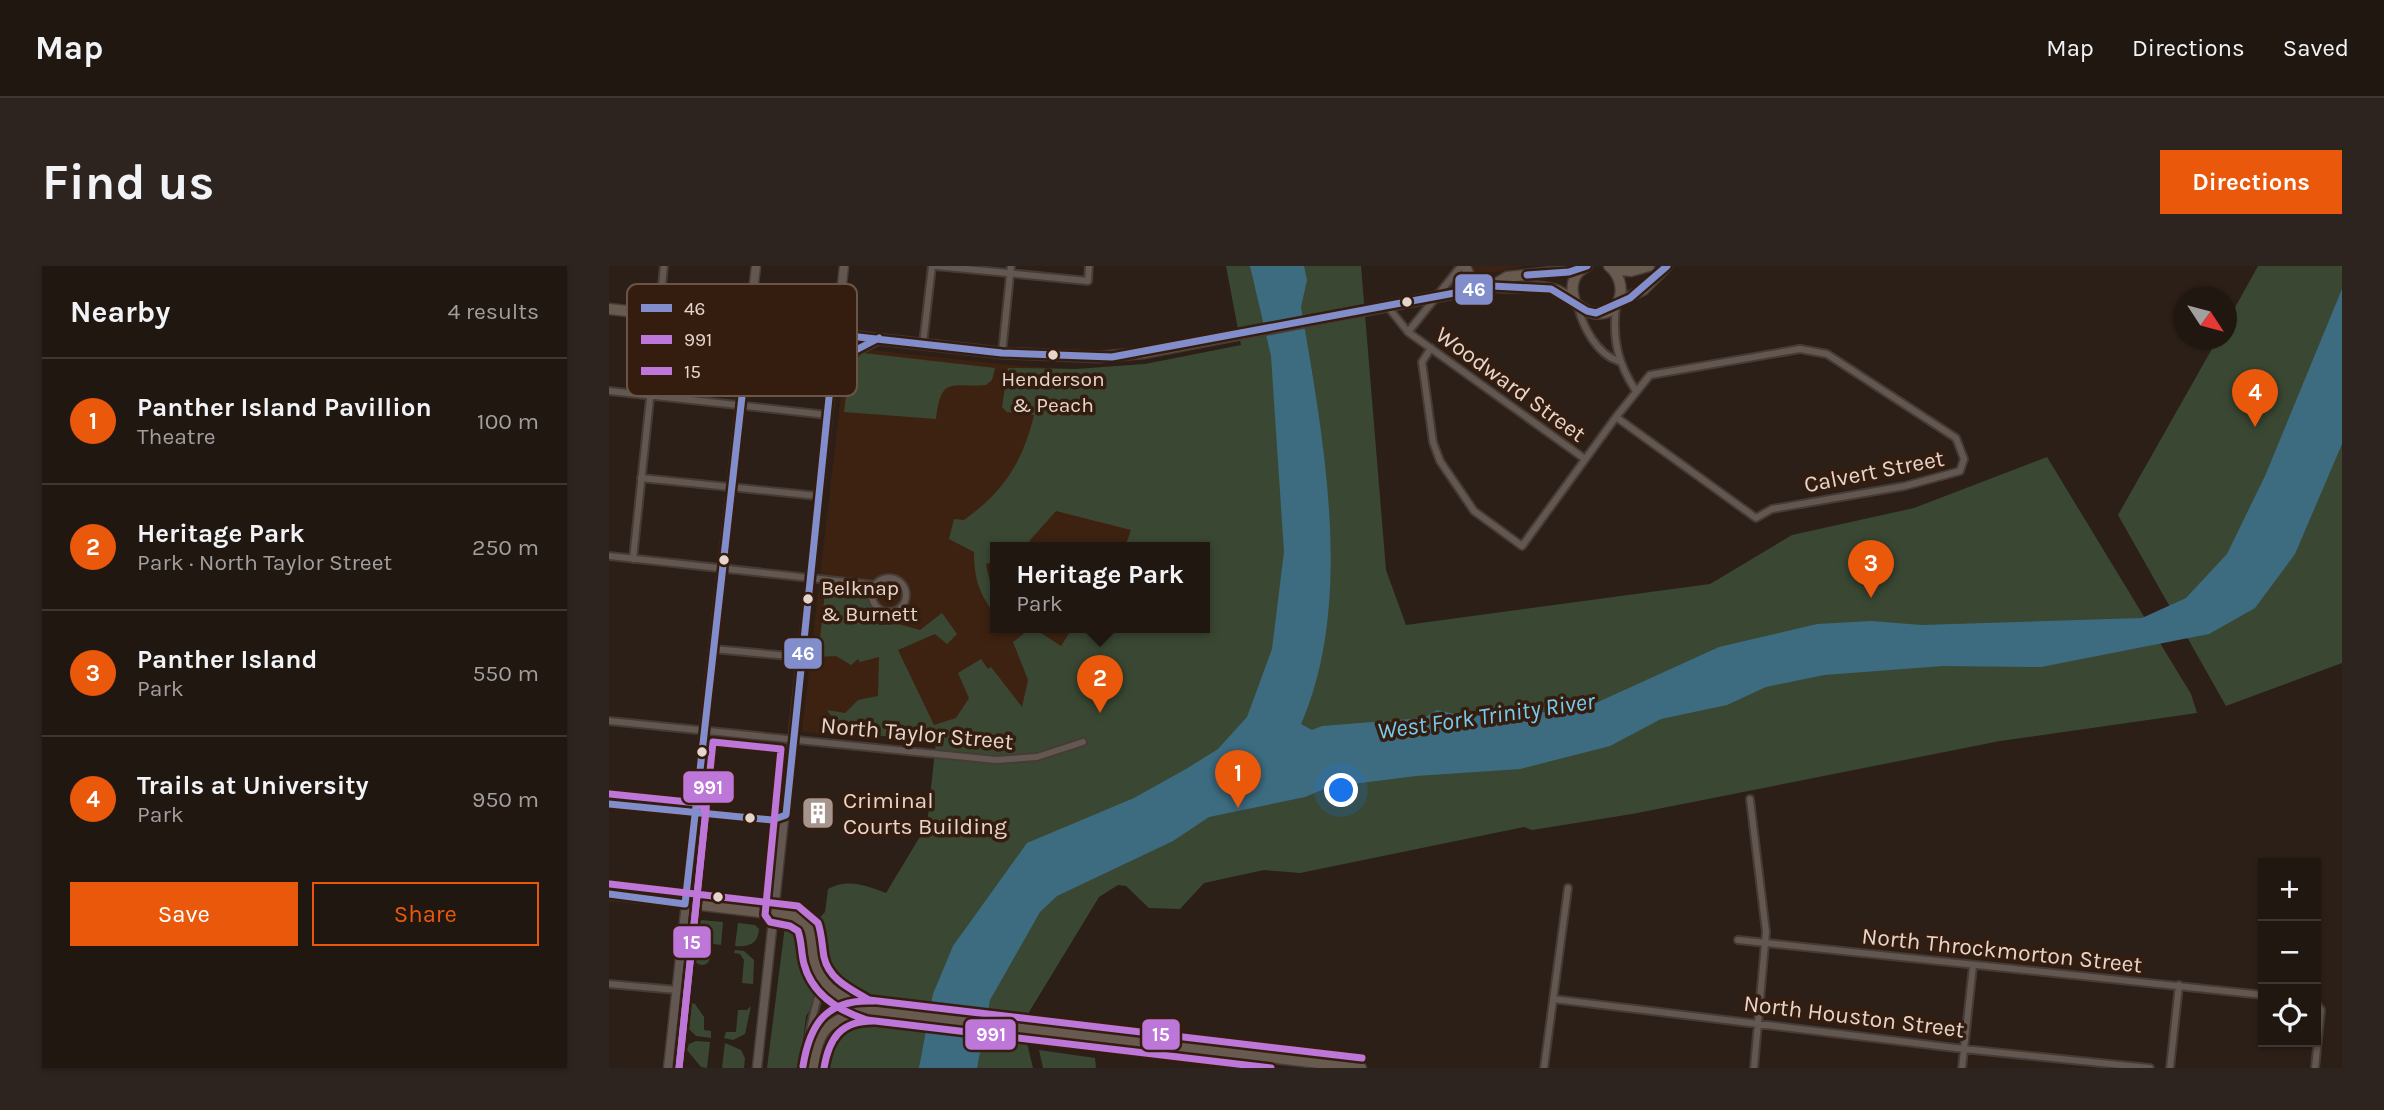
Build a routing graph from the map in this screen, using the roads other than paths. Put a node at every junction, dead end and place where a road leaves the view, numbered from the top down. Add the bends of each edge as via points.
1 (664, 266) edge
2 (756, 266) edge
3 (844, 266) edge
4 (934, 266) edge
5 (1089, 266) edge
6 (1463, 266) edge
7 (1649, 266) edge
8 (1667, 266) edge
9 (1583, 267) edge
10 (1611, 267) edge
11 (1011, 270) edge
12 (662, 284) edge
13 (754, 284) edge
14 (842, 284) edge
15 (1489, 287) junction
16 (1436, 296) junction
17 (1577, 304) junction
18 (1617, 304) junction
19 (1388, 307) junction
20 (609, 309) edge
21 (627, 311) edge
22 (1408, 332) junction
23 (857, 334) edge
24 (879, 338) junction
25 (923, 344) junction
26 (1431, 348) junction
27 (857, 349) edge
28 (1002, 353) junction
29 (1618, 361) junction
30 (609, 391) edge
31 (1636, 391) junction
32 (627, 393) edge
33 (650, 396) joint
34 (741, 396) edge
35 (829, 396) edge
36 (740, 406) junction
37 (827, 415) junction
38 (1616, 417) junction
39 (1585, 459) junction
40 (641, 478) junction
41 (731, 487) junction
42 (818, 496) junction
43 (609, 556) edge
44 (633, 559) junction
45 (722, 569) junction
46 (809, 578) junction
47 (875, 585) junction
48 (713, 649) junction
49 (801, 657) junction
50 (609, 721) edge
51 (703, 735) junction
52 (793, 740) junction
53 (1083, 742) dead end
54 (1751, 799) dead end
55 (697, 803) tunnel mouth
56 (609, 804) edge
57 (696, 813) junction
58 (786, 815) junction
59 (772, 820) junction
60 (1568, 888) dead end
61 (609, 894) edge
62 (685, 904) junction
63 (770, 913) junction
64 (1738, 940) dead end
65 (1766, 943) junction
66 (1973, 966) junction
67 (822, 979) junction
68 (609, 984) edge
69 (2179, 985) junction
70 (677, 989) junction
71 (2258, 994) edge
72 (1553, 999) junction
73 (867, 1010) junction
74 (1758, 1024) junction
75 (2317, 1047) edge
76 (1964, 1049) junction
77 (813, 1066) edge
78 (668, 1068) edge
79 (757, 1068) edge
80 (1361, 1068) edge
81 (1545, 1068) edge
82 (1754, 1068) edge
83 (1962, 1068) edge
84 (2150, 1068) edge
85 (2170, 1068) edge
86 (2315, 1068) edge

1 - 12 street
2 - 13 main road
3 - 14 main road
4 - 11 street
4 - 25 street
5 - 11 street via 1088,281
6 - 15 main road via 1470,277
6 - 16 street
7 - 10 main road via 1631,271
8 - 18 main road via 1643,290
9 - 15 main road via 1507,277
9 - 17 main road via 1572,289
10 - 18 main road via 1622,286
11 - 28 street
15 - 16 main road
15 - 17 main road via 1544,287
16 - 19 main road
16 - 22 street
17 - 18 main road via 1602,313
17 - 29 street via 1592,338
18 - 29 street
19 - 22 street, Woodward Street
19 - 28 main road via 1143,353 1099,357
20 - 21 main road
22 - 26 street, Woodward Street
23 - 24 main road
24 - 25 main road
24 - 27 main road
25 - 28 main road
26 - 39 street, Woodward Street
26 - 39 street, Calvert Street via 1422,362 1440,461 1474,511 1522,546
29 - 31 street
30 - 32 street
31 - 38 street, Calvert Street
31 - 38 street, Calvert Street via 1650,375 1800,349 1822,352 1956,438 1964,463 1957,474 1772,509 1756,518
33 - 36 street
33 - 40 street
34 - 36 main road
35 - 37 main road
36 - 37 street
36 - 41 main road
37 - 42 main road
38 - 39 street, Calvert Street
40 - 41 street
40 - 44 street
41 - 42 street
41 - 45 main road
42 - 46 main road
43 - 44 street
44 - 45 street
45 - 46 street
45 - 48 main road
46 - 47 street
46 - 49 main road
47 - 47 street via 872,596 877,607 887,612 903,605 906,594 897,579 885,578
48 - 49 street
48 - 51 main road
49 - 52 main road
50 - 51 street, North Taylor Street
51 - 52 street, North Taylor Street
52 - 53 street, North Taylor Street via 1010,760 1047,755
52 - 58 main road
54 - 65 street
55 - 57 main road
56 - 57 main road
57 - 59 main road
57 - 62 main road
58 - 59 main road
58 - 63 main road
59 - 63 street
60 - 72 street
61 - 62 main road
62 - 63 main road
62 - 70 main road
63 - 67 main road via 794,916 806,924
63 - 79 main road
64 - 65 street, North Throckmorton Street
65 - 66 street, North Throckmorton Street
65 - 74 street
66 - 69 street, North Throckmorton Street
66 - 76 street
67 - 73 main road via 838,996
67 - 77 street via 808,1052
68 - 70 street
69 - 71 street, North Throckmorton Street
69 - 85 street
70 - 78 main road
72 - 74 street, North Houston Street
72 - 81 street
73 - 77 main road via 827,1026 816,1045
73 - 80 main road
74 - 76 street, North Houston Street
74 - 82 street
75 - 86 street
76 - 83 street
76 - 84 street, North Houston Street

